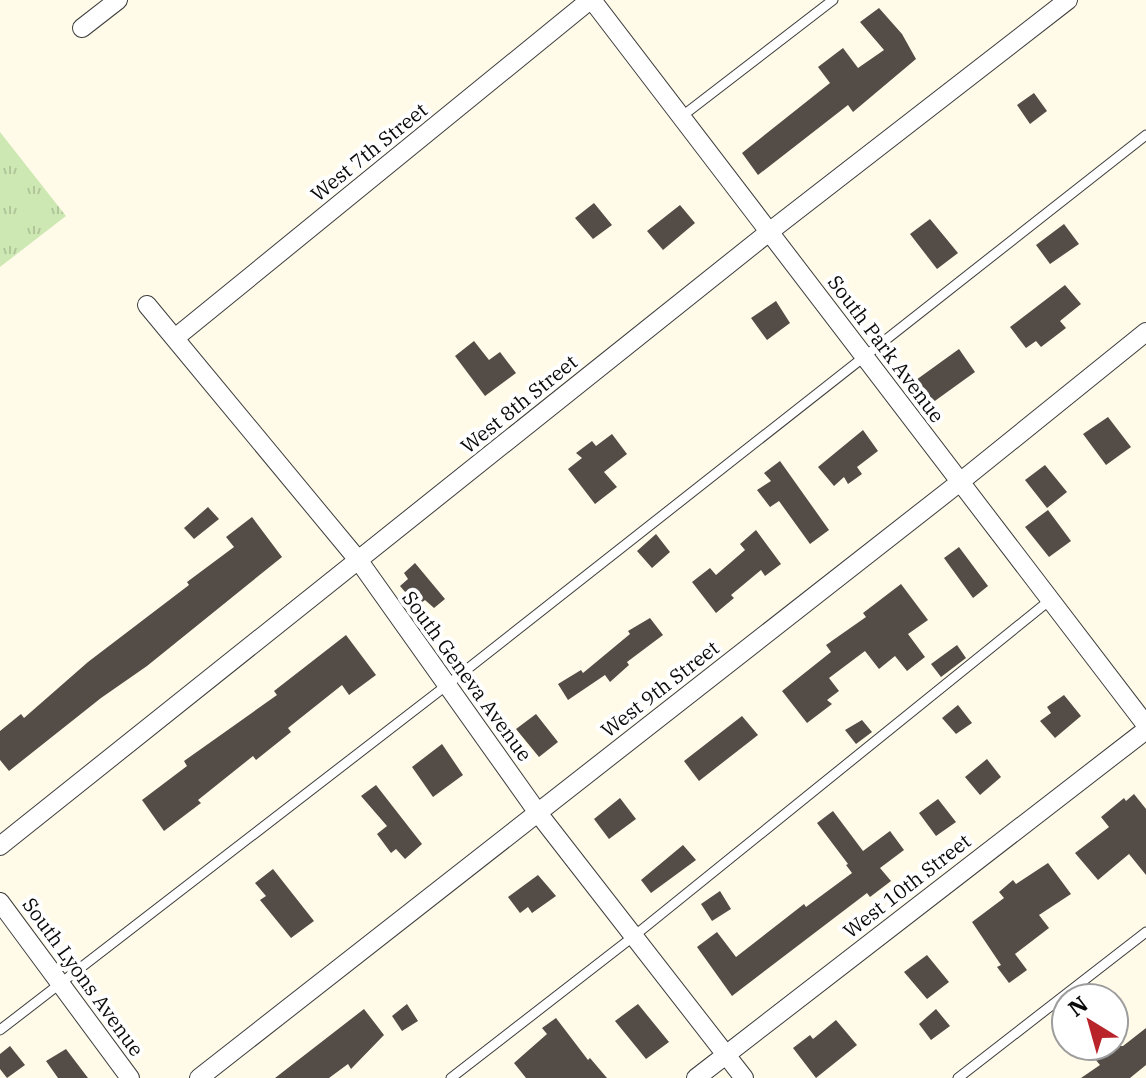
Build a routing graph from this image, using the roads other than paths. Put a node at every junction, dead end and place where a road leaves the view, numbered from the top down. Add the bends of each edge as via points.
1 (118, 0) edge
2 (591, 0) edge
3 (833, 0) edge
4 (1068, 0) edge
5 (82, 28) dead end
6 (681, 117) junction
7 (1146, 135) edge
8 (769, 232) junction
9 (147, 305) dead end
10 (1146, 332) edge
11 (175, 338) junction
12 (863, 355) junction
13 (960, 482) junction
14 (359, 561) junction
15 (1050, 600) junction
16 (447, 685) junction
17 (1146, 728) edge
18 (538, 813) junction
19 (0, 846) edge
20 (0, 902) edge
21 (1146, 932) edge
22 (634, 936) junction
23 (59, 983) junction
24 (0, 1030) edge
25 (726, 1054) junction
26 (130, 1078) edge
27 (199, 1078) edge
28 (451, 1078) edge
29 (696, 1078) edge
30 (744, 1078) edge
31 (958, 1078) edge

1 - 5 street
2 - 6 street, South Park Avenue
2 - 11 street, West 7th Street
3 - 6 lane
4 - 8 street, West 8th Street
6 - 8 street, South Park Avenue
7 - 12 lane
8 - 12 street, South Park Avenue
8 - 14 street, West 8th Street
9 - 11 street, South Geneva Avenue
10 - 13 street, West 9th Street
11 - 14 street, South Geneva Avenue
12 - 13 street, South Park Avenue
12 - 16 lane
13 - 15 street, South Park Avenue
13 - 18 street, West 9th Street
14 - 16 street, South Geneva Avenue
14 - 19 street, West 8th Street
15 - 17 street, South Park Avenue
15 - 22 lane
16 - 18 street, South Geneva Avenue
16 - 23 lane
17 - 25 street, West 10th Street
18 - 22 street, South Geneva Avenue
18 - 27 street, West 9th Street
20 - 23 street, South Lyons Avenue
21 - 31 lane
22 - 25 street, South Geneva Avenue
22 - 28 lane
23 - 24 lane
23 - 26 street, South Lyons Avenue
25 - 29 street, West 10th Street
25 - 30 street, South Geneva Avenue

